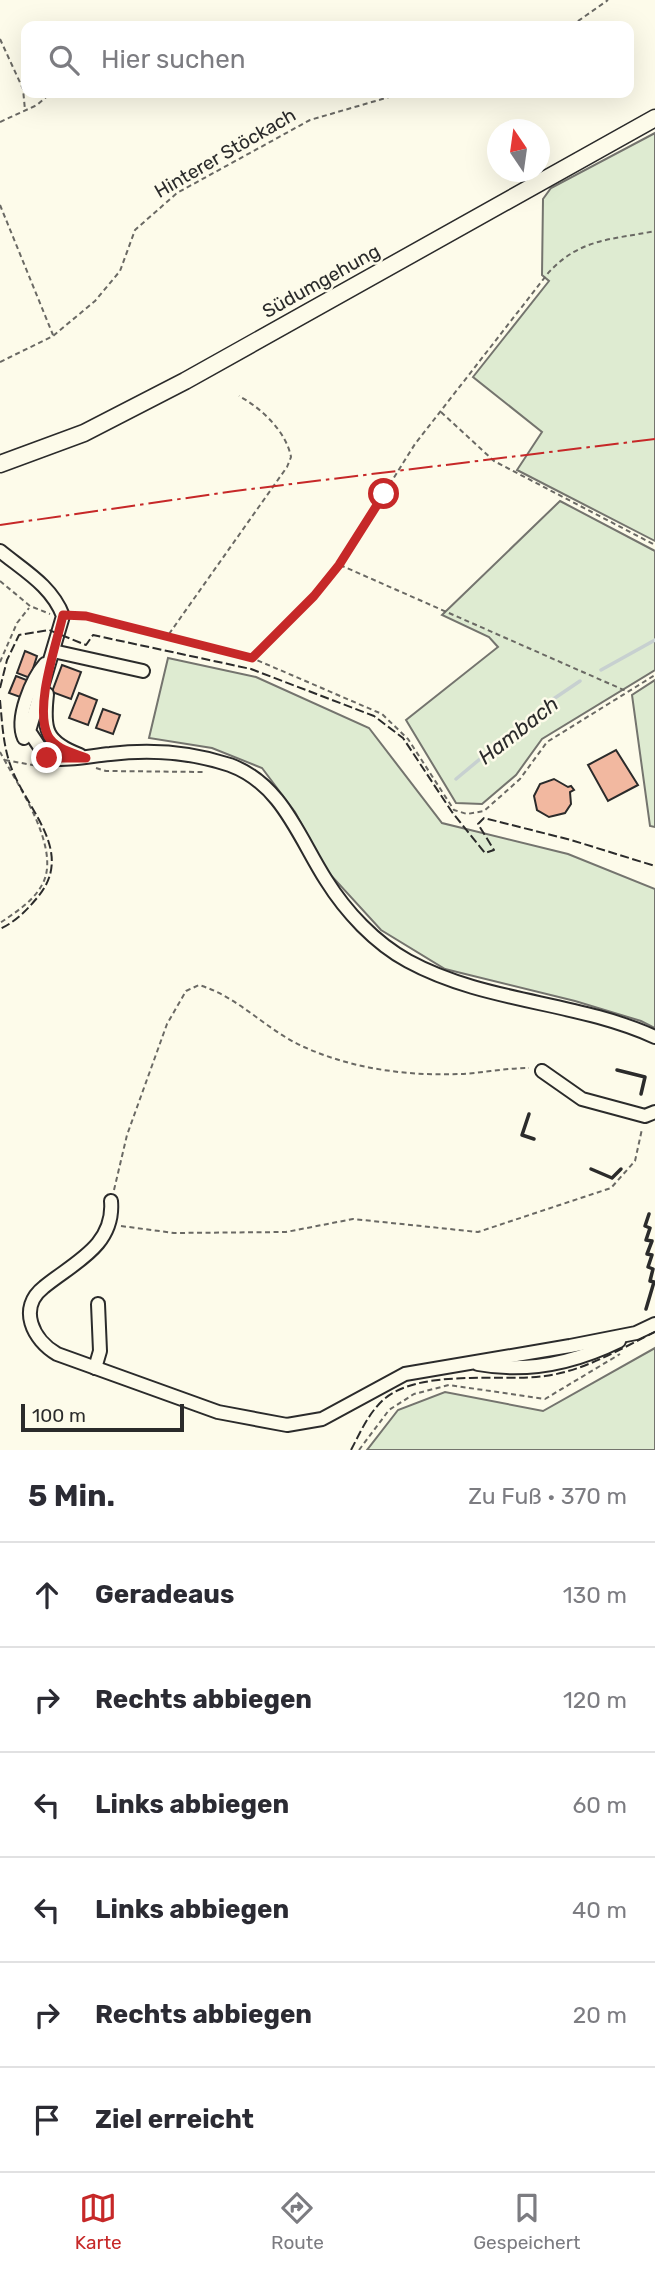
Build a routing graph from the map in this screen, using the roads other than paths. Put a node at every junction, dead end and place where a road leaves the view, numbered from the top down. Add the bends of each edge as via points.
1 (655, 118) edge
2 (0, 464) edge
3 (0, 551) edge
4 (52, 655) junction
5 (143, 671) dead end
6 (83, 753) junction
7 (655, 1037) edge
8 (542, 1071) road end
9 (650, 1114) edge
10 (111, 1201) road end
11 (99, 1304) dead end
12 (655, 1324) edge
13 (95, 1368) junction

1 - 2 main road, Südumgehung via 186,381 84,433
3 - 4 street via 57,600 63,615
4 - 5 street
4 - 6 street via 45,716 48,736 62,749
4 - 6 street via 29,732 51,758
6 - 7 street via 165,751 219,762 253,776 274,795 351,913 379,942 407,961 457,985 633,1026
8 - 9 street via 582,1099
10 - 13 street via 110,1225 97,1246 37,1294 30,1313 31,1326 44,1346
11 - 13 street via 100,1351
12 - 13 street via 636,1333 405,1374 322,1419 287,1425 218,1412

